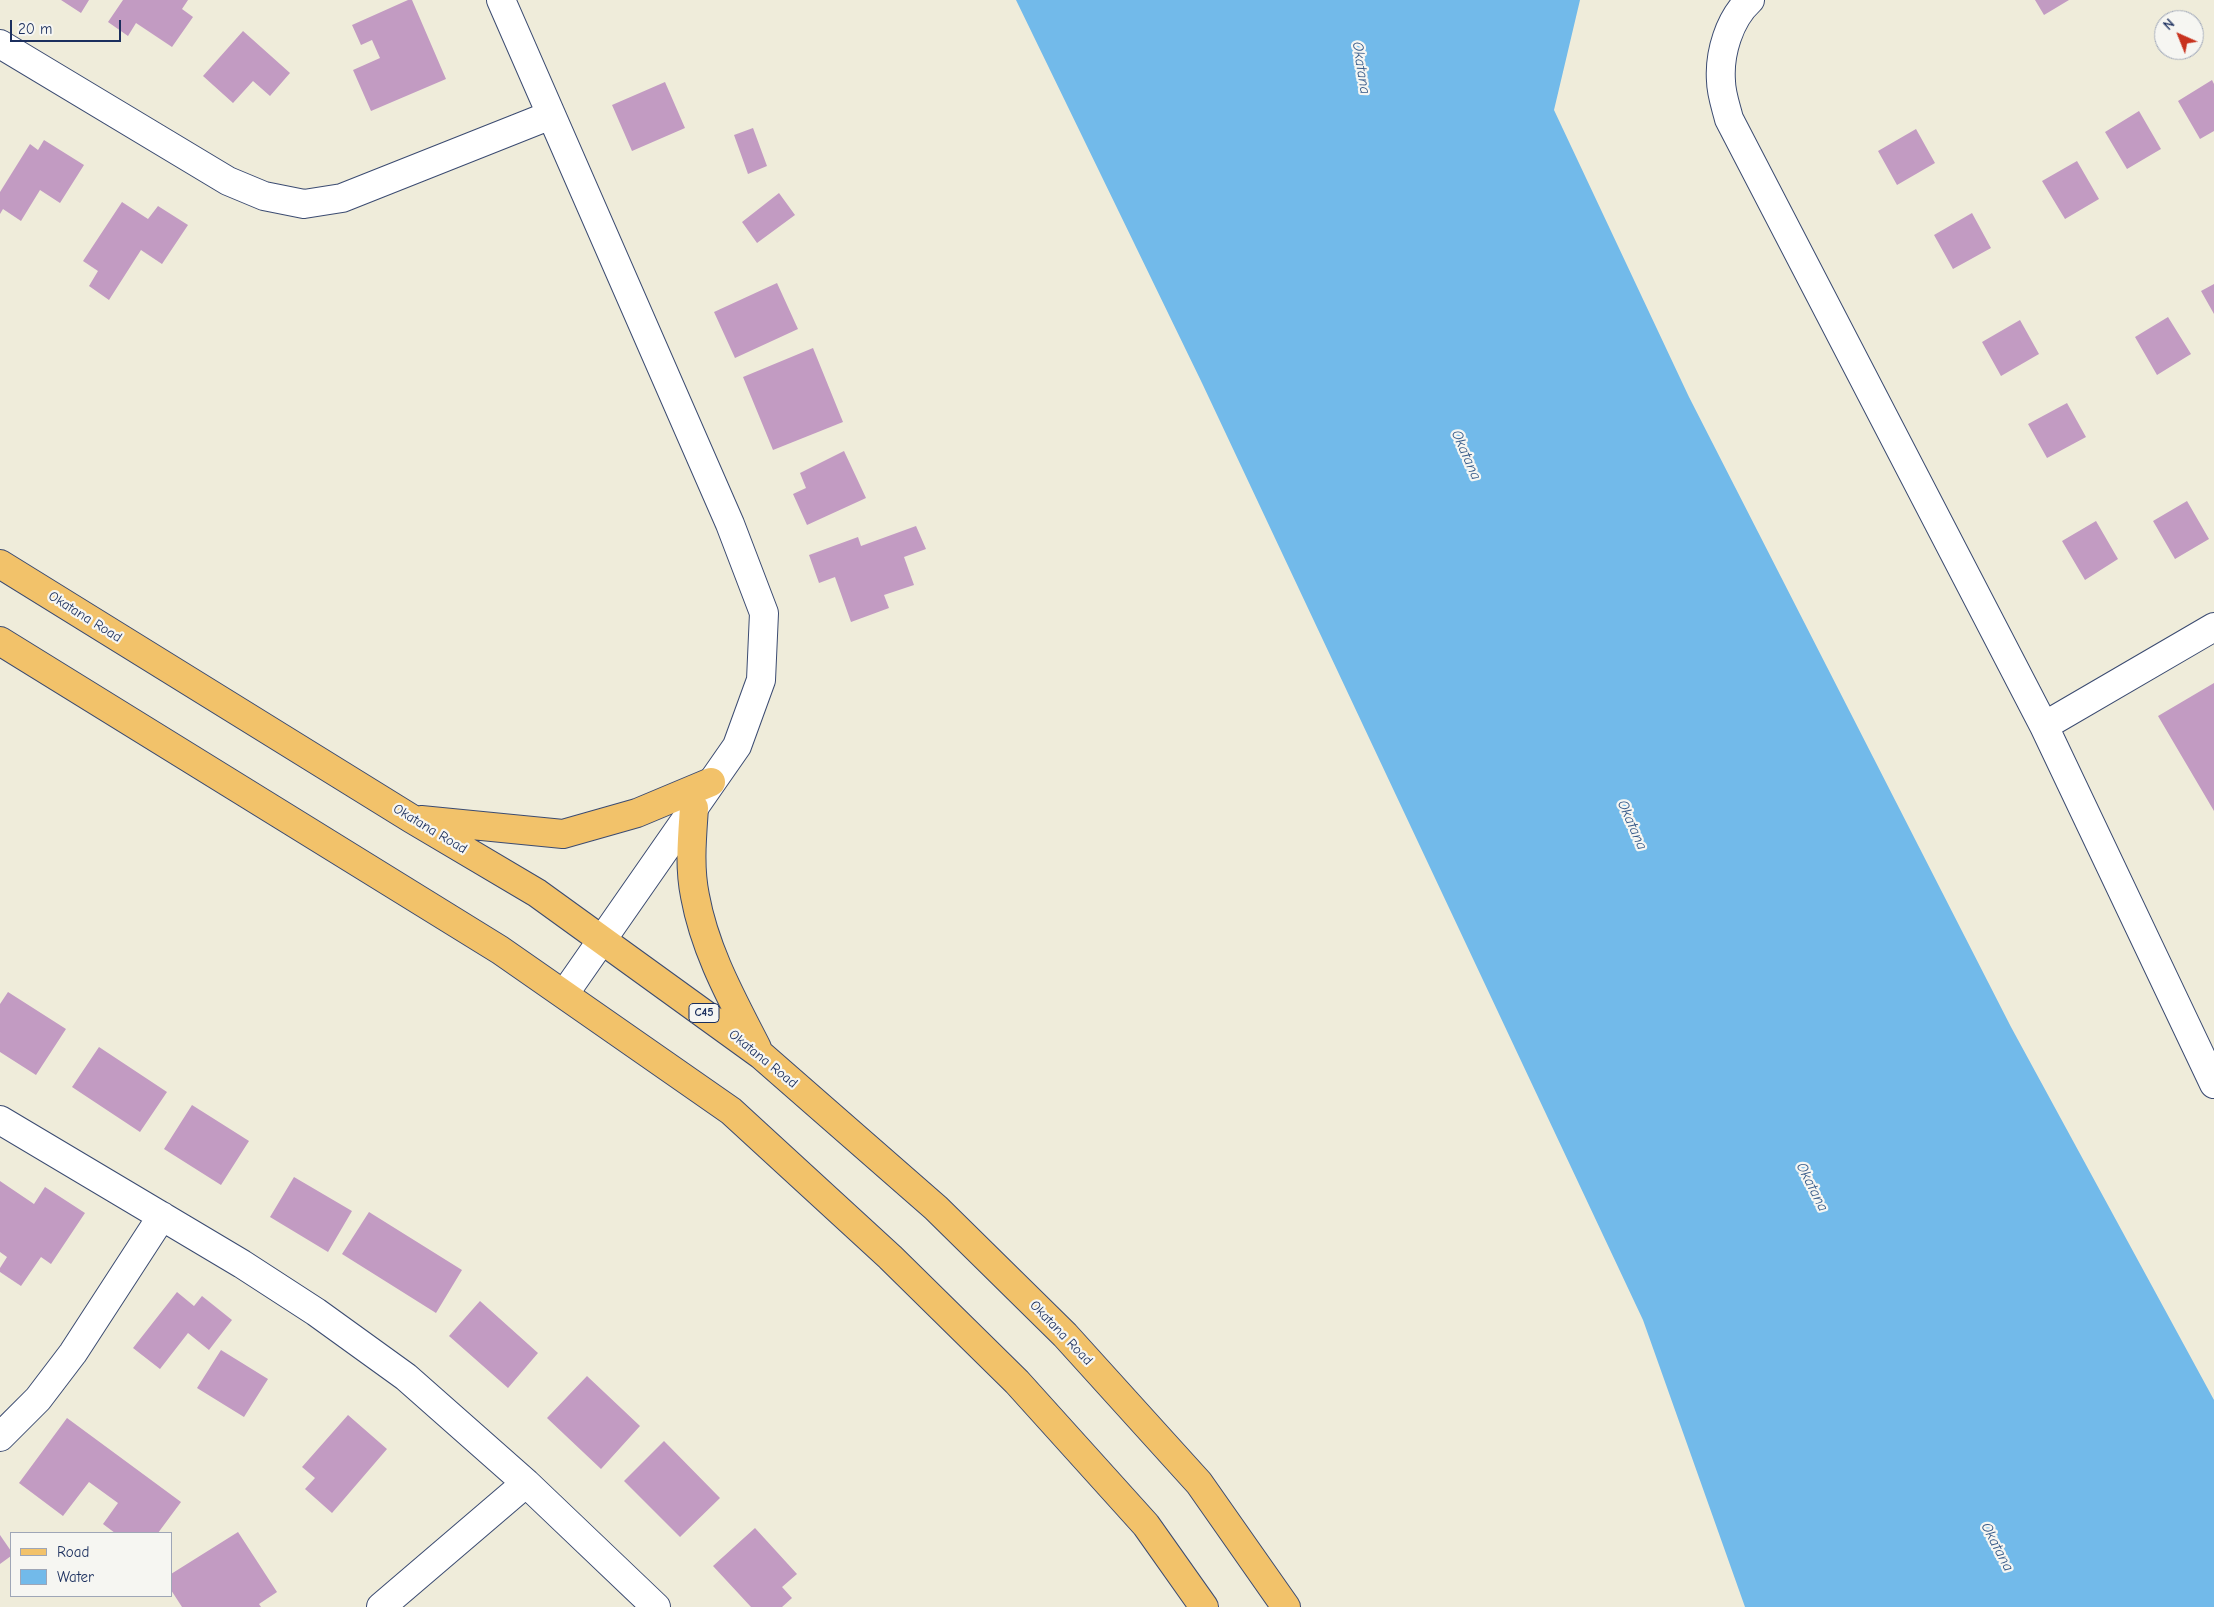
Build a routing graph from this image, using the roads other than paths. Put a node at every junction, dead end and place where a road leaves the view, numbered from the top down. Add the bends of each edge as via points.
1 (501, 0) edge
2 (1750, 0) edge
3 (0, 44) edge
4 (552, 115) junction
5 (0, 564) edge
6 (2214, 627) edge
7 (0, 641) edge
8 (2044, 726) junction
9 (711, 782) junction
10 (694, 808) junction
11 (412, 819) junction
12 (602, 939) junction
13 (565, 993) junction
14 (761, 1055) junction
15 (2214, 1084) edge
16 (0, 1120) edge
17 (162, 1216) junction
18 (0, 1437) edge
19 (526, 1483) junction
20 (381, 1607) edge
21 (656, 1607) edge
22 (1204, 1607) edge
23 (1286, 1607) edge

1 - 4 street
2 - 8 street via 1744,5 1724,43 1721,82 1729,119
3 - 4 street via 228,181 264,196 304,204 342,198
4 - 9 street via 726,515 764,612 762,680 737,746
5 - 11 main road, Okatana Road / C45
6 - 8 street
7 - 13 main road
8 - 15 street
9 - 10 street
9 - 11 main road via 637,813 563,834
10 - 12 street
10 - 14 main road via 691,853 695,896 719,974
11 - 12 main road, Okatana Road / C45 via 536,893
12 - 13 street
12 - 14 main road, Okatana Road / C45
13 - 22 main road via 732,1111 890,1257 1017,1382 1146,1524
14 - 23 main road, Okatana Road / C45 via 936,1208 1065,1335 1199,1483
16 - 17 street
17 - 18 street via 73,1353 38,1399
17 - 19 street via 316,1312 406,1377
19 - 20 street
19 - 21 street

